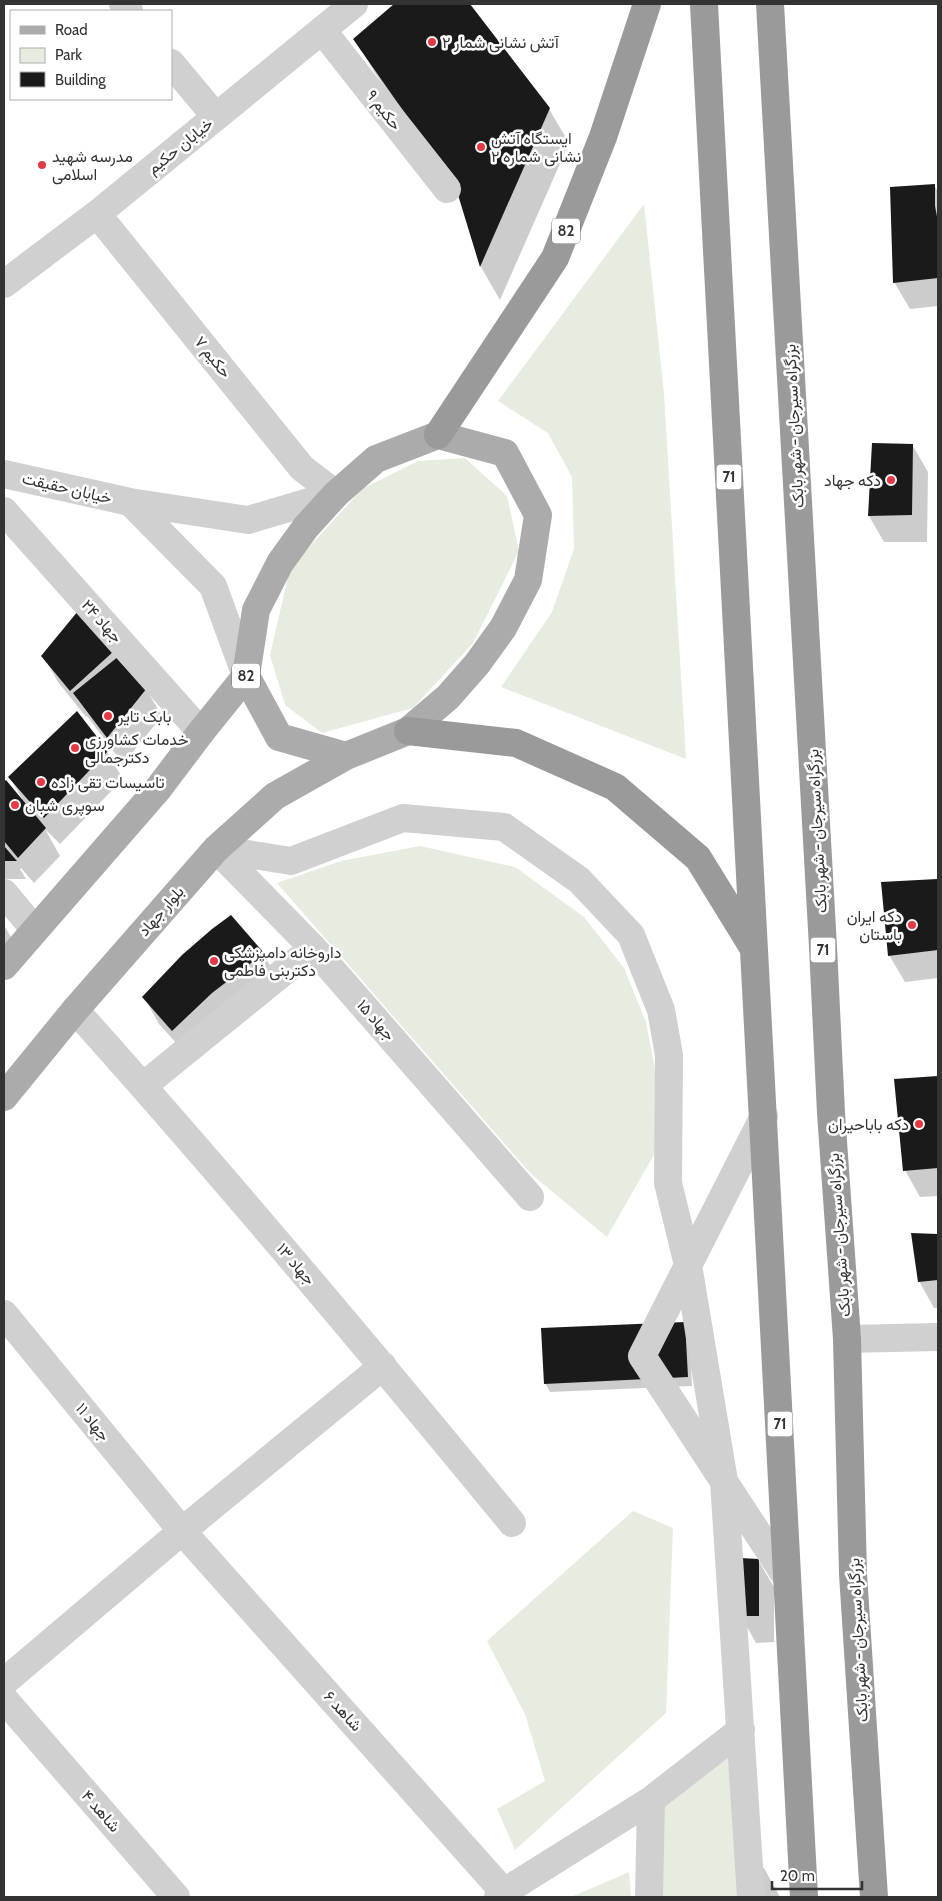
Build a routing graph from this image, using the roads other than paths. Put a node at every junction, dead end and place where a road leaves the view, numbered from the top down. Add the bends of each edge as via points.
1 (354, 4) edge
2 (647, 4) edge
3 (704, 4) edge
4 (770, 4) edge
5 (322, 30) junction
6 (172, 64) edge
7 (216, 117) junction
8 (447, 189) dead end
9 (97, 214) junction
10 (4, 284) edge
11 (438, 435) junction
12 (4, 474) edge
13 (336, 494) junction
14 (130, 502) junction
15 (4, 511) edge
16 (246, 676) junction
17 (408, 731) junction
18 (201, 732) junction
19 (346, 756) junction
20 (216, 849) junction
21 (4, 893) edge
22 (35, 930) junction
23 (313, 948) junction
24 (755, 951) junction
25 (4, 966) edge
26 (75, 1010) junction
27 (143, 1086) junction
28 (4, 1097) edge
29 (764, 1116) junction
30 (530, 1197) dead end
31 (688, 1265) junction
32 (4, 1314) edge
33 (938, 1337) edge
34 (846, 1340) junction
35 (383, 1366) junction
36 (724, 1481) junction
37 (512, 1523) dead end
38 (182, 1531) junction
39 (788, 1578) junction
40 (4, 1682) edge
41 (4, 1698) edge
42 (741, 1730) junction
43 (651, 1800) junction
44 (501, 1894) edge
45 (176, 1897) edge
46 (648, 1897) edge
47 (751, 1897) edge
48 (804, 1897) edge
49 (874, 1897) edge

1 - 5 street, خیابان حکیم
2 - 11 highway, 82 via 604,137 555,258
3 - 24 highway, 71
4 - 34 highway, بزرگراه سیرجان - شهر بابک / 71
5 - 7 street, خیابان حکیم
5 - 8 street, حکیم ۹
6 - 7 street
7 - 9 street, خیابان حکیم
9 - 10 street, خیابان حکیم
9 - 13 street, حکیم ۷ via 302,468
11 - 13 main road, 82 via 376,459
11 - 17 main road, بلوار جهاد via 506,453 538,515 528,580 503,628 478,664 448,697
12 - 14 street, خیابان حقیقت
13 - 14 street, خیابان حقیقت via 248,520
13 - 16 main road, 82 via 280,563 256,610
14 - 16 street via 212,586
15 - 18 street, جهاد ۲۴
16 - 18 main road, 82
16 - 19 main road, 82 via 279,738
17 - 19 main road, بلوار جهاد
17 - 24 highway via 516,743 616,787 698,858
18 - 22 main road, 82 via 158,789
19 - 20 main road, بلوار جهاد via 275,796
20 - 23 street, جهاد ۱۵
20 - 26 main road, بلوار جهاد
20 - 31 street via 291,861 403,818 504,827 579,880 630,935 661,1010 669,1055 668,1183
21 - 22 street
22 - 25 main road, 82
23 - 27 street
23 - 30 street, جهاد ۱۵
24 - 29 highway, 71
26 - 27 street, جهاد ۱۳
26 - 28 main road, بلوار جهاد
27 - 35 street, جهاد ۱۳
29 - 31 street
29 - 39 highway, 71
31 - 36 street
31 - 36 street via 642,1356
32 - 38 street, جهاد ۱۱
33 - 34 street
34 - 49 highway, بزرگراه سیرجان - شهر بابک / 71 via 853,1574
35 - 37 street, جهاد ۱۳
35 - 38 street
36 - 39 street
36 - 42 street
38 - 40 street
38 - 44 street, شاهد ۶
39 - 48 highway, 71
41 - 45 street, شاهد ۴
42 - 43 street
42 - 47 street
43 - 44 street
43 - 46 street

